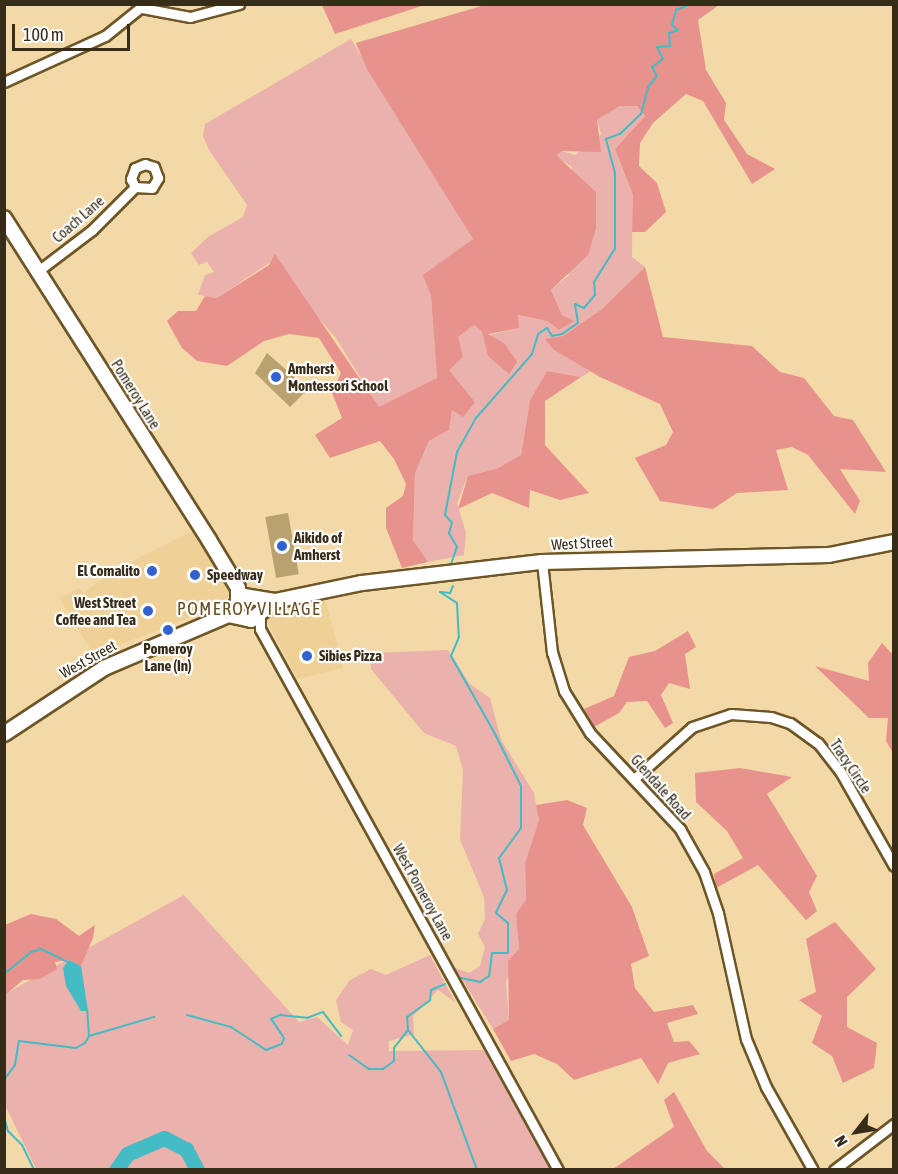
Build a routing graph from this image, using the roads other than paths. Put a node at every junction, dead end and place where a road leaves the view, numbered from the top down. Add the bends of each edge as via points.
1 (239, 4) edge
2 (143, 6) edge
3 (4, 82) edge
4 (135, 187) dead end
5 (4, 218) edge
6 (38, 271) junction
7 (894, 542) edge
8 (542, 562) junction
9 (254, 597) junction
10 (275, 601) junction
11 (238, 608) junction
12 (260, 613) junction
13 (260, 629) junction
14 (4, 734) edge
15 (635, 778) junction
16 (894, 866) edge
17 (894, 1124) edge
18 (558, 1170) edge
19 (813, 1170) edge
20 (834, 1170) edge

1 - 2 street via 190,17
2 - 3 street via 105,36
4 - 6 street, Coach Lane via 92,230
5 - 6 main road, Pomeroy Lane
6 - 11 main road, Pomeroy Lane
7 - 8 main road, West Street via 819,556
8 - 10 main road, West Street via 362,584
8 - 15 street, Glendale Road via 552,651 564,691 590,733
9 - 10 main road, West Street
9 - 11 main road, Pomeroy Lane
9 - 12 main road
10 - 12 main road, West Street
11 - 12 main road, West Street
11 - 13 street, West Pomeroy Lane
11 - 14 main road, West Street via 104,668
12 - 13 street, West Pomeroy Lane
13 - 18 street, West Pomeroy Lane
15 - 16 street, Tracy Circle via 681,734 702,722 731,714 771,717 790,723 818,743 840,771
15 - 19 street, Glendale Road via 680,829 704,872 718,913 746,1039 766,1087
17 - 20 street

